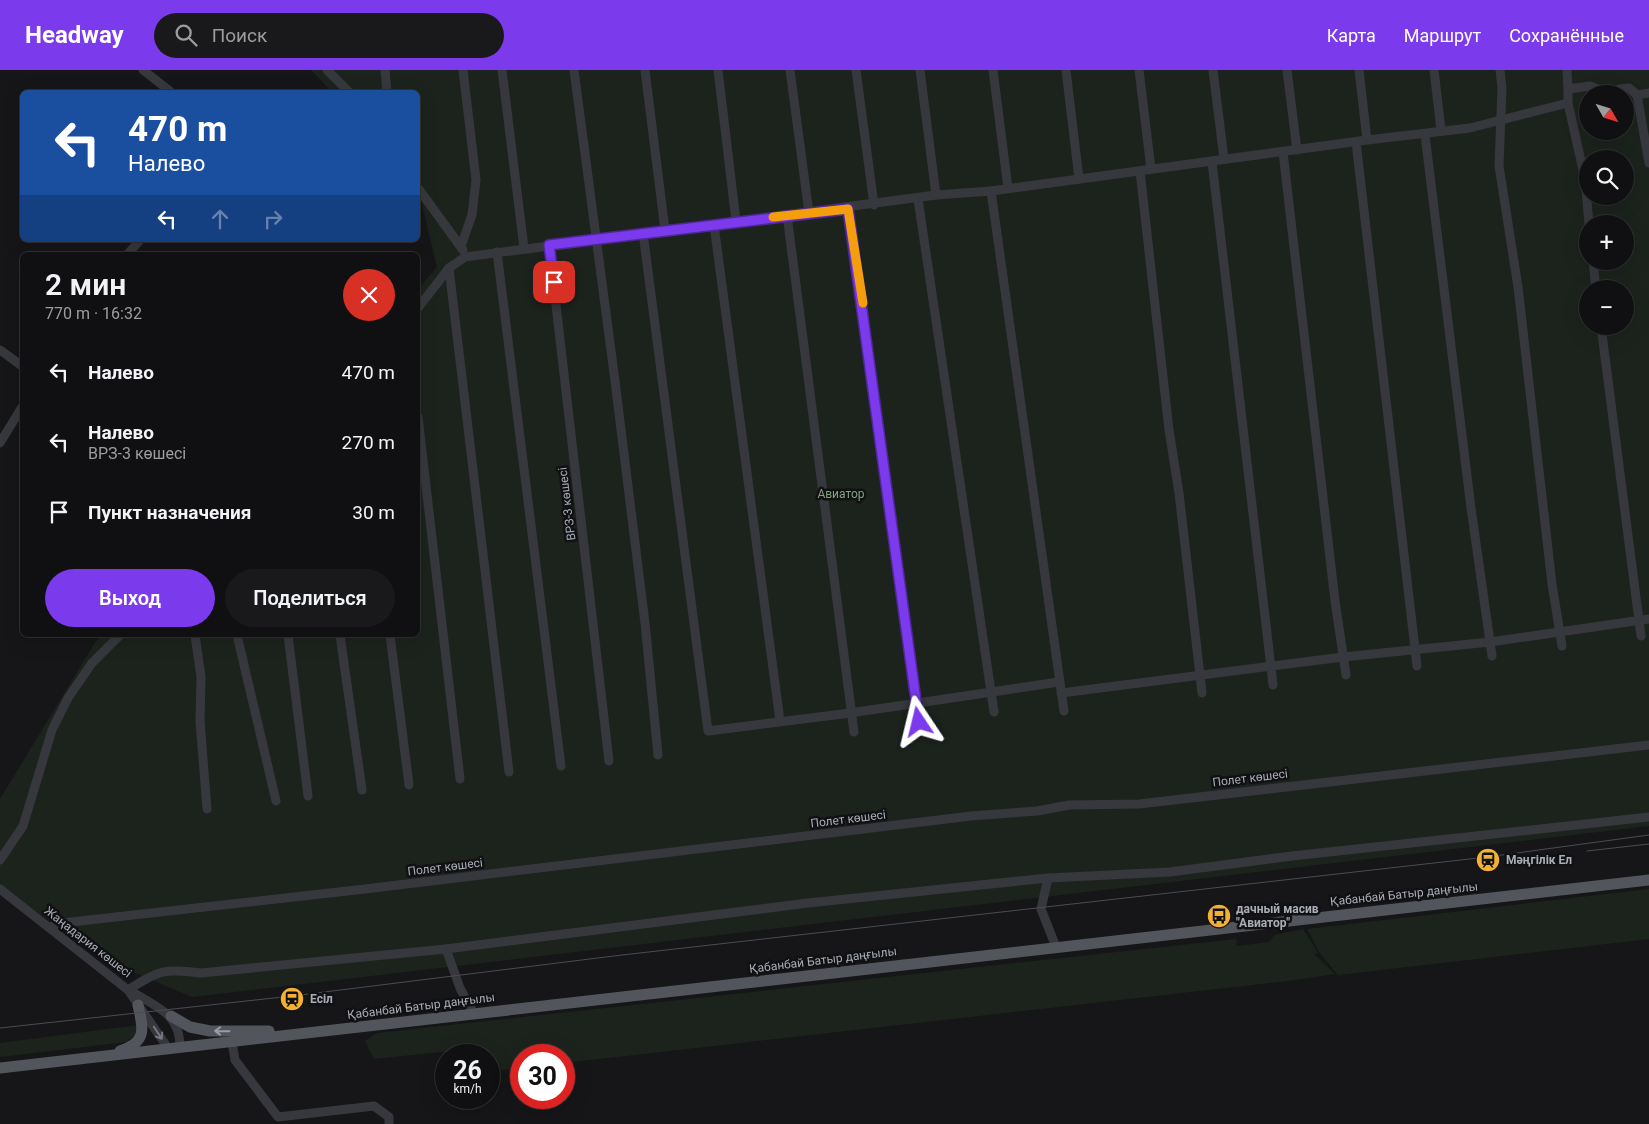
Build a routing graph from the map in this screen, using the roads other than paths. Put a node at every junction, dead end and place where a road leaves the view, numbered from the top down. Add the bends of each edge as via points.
1 (143, 70) edge
2 (327, 70) edge
3 (385, 70) edge
4 (462, 70) edge
5 (502, 70) edge
6 (574, 70) edge
7 (645, 70) edge
8 (718, 70) edge
9 (790, 70) edge
10 (856, 70) edge
11 (920, 70) edge
12 (993, 70) edge
13 (1066, 70) edge
14 (1139, 70) edge
15 (1213, 70) edge
16 (1287, 70) edge
17 (1359, 70) edge
18 (1434, 70) edge
19 (1500, 70) edge
20 (1567, 70) edge
21 (1568, 89) junction
22 (168, 90) edge
23 (347, 90) edge
24 (387, 90) edge
25 (1649, 93) edge
26 (1637, 95) junction
27 (1568, 103) junction
28 (1499, 120) junction
29 (1441, 130) junction
30 (1425, 135) junction
31 (1367, 140) junction
32 (1356, 142) junction
33 (1297, 150) junction
34 (1283, 152) junction
35 (1224, 159) junction
36 (1212, 162) junction
37 (1649, 163) edge
38 (1151, 169) junction
39 (1140, 171) junction
40 (1079, 179) junction
41 (1008, 188) junction
42 (420, 191) edge
43 (991, 191) junction
44 (936, 196) junction
45 (918, 199) junction
46 (874, 205) junction
47 (848, 209) junction
48 (809, 213) junction
49 (788, 215) junction
50 (1588, 215) edge
51 (736, 221) junction
52 (714, 225) junction
53 (665, 230) junction
54 (643, 233) junction
55 (596, 239) junction
56 (138, 242) edge
57 (549, 245) junction
58 (461, 246) junction
59 (524, 248) junction
60 (130, 252) edge
61 (497, 252) junction
62 (465, 257) junction
63 (448, 268) junction
64 (420, 305) edge
65 (1602, 335) edge
66 (0, 350) edge
67 (20, 365) edge
68 (20, 410) edge
69 (420, 434) edge
70 (0, 443) edge
71 (1649, 619) edge
72 (1639, 620) junction
73 (1561, 631) junction
74 (1641, 636) dead end
75 (118, 637) edge
76 (195, 637) edge
77 (237, 637) edge
78 (288, 637) edge
79 (340, 637) edge
80 (390, 637) edge
81 (1490, 642) junction
82 (1562, 646) dead end
83 (1414, 649) junction
84 (1492, 656) dead end
85 (1343, 657) junction
86 (1417, 666) dead end
87 (1270, 668) junction
88 (1199, 674) junction
89 (1346, 675) dead end
90 (1059, 682) junction
91 (1273, 685) dead end
92 (990, 691) junction
93 (1060, 693) junction
94 (1202, 693) dead end
95 (916, 702) junction
96 (1064, 711) dead end
97 (994, 712) dead end
98 (850, 713) junction
99 (780, 721) junction
100 (919, 722) dead end
101 (854, 732) dead end
102 (1649, 744) edge
103 (658, 755) dead end
104 (609, 761) dead end
105 (561, 766) dead end
106 (509, 772) dead end
107 (460, 780) dead end
108 (409, 785) dead end
109 (362, 790) dead end
110 (308, 796) dead end
111 (276, 801) dead end
112 (206, 809) dead end
113 (1649, 817) edge
114 (0, 860) edge
115 (1048, 878) junction
116 (1649, 880) edge
117 (0, 889) edge
118 (50, 927) junction
119 (1056, 947) junction
120 (446, 949) junction
121 (128, 990) junction
122 (138, 1005) junction
123 (474, 1014) junction
124 (171, 1016) junction
125 (324, 1031) junction
126 (232, 1042) junction
127 (174, 1048) junction
128 (105, 1055) junction
129 (0, 1068) edge
130 (389, 1124) edge

1 - 22 street
2 - 23 street
3 - 24 street
4 - 58 street via 476,180 472,215
5 - 59 street
6 - 55 street
7 - 53 street
8 - 51 street
9 - 48 street
10 - 46 street
11 - 44 street
12 - 41 street
13 - 40 street
14 - 38 street
15 - 35 street
16 - 33 street
17 - 31 street
18 - 29 street
19 - 28 street
20 - 21 street
21 - 26 street via 1590,86 1608,93 1629,88
21 - 27 street
25 - 26 street
26 - 37 street
27 - 28 street
27 - 50 street via 1585,179
28 - 29 street via 1470,128
28 - 73 street via 1499,166 1518,287 1552,584
29 - 30 street
30 - 31 street
30 - 81 street
31 - 32 street
32 - 33 street
32 - 83 street
33 - 34 street
34 - 35 street
34 - 85 street
35 - 36 street
36 - 38 street
36 - 87 street
38 - 39 street
39 - 40 street
39 - 88 street
40 - 41 street
41 - 43 street
42 - 58 street
43 - 44 street
43 - 90 street
44 - 45 street
45 - 46 street
45 - 92 street
46 - 47 street
47 - 48 street
47 - 95 street
48 - 49 street
49 - 51 street
49 - 98 street
51 - 52 street
52 - 53 street
52 - 99 street
53 - 54 street
54 - 55 street
54 - 99 street via 708,731
55 - 57 street
55 - 103 street via 645,623
56 - 60 street
57 - 59 street
57 - 104 street, ВРЗ-3 көшесі
58 - 62 street
59 - 61 street
61 - 62 street
61 - 105 street
62 - 63 street
63 - 64 street
63 - 106 street
65 - 72 street
66 - 67 street
68 - 70 street
69 - 107 street
71 - 72 street
72 - 73 street
72 - 74 street
73 - 81 street
73 - 82 street
75 - 114 street via 92,663 68,698 52,730 22,826
76 - 112 street via 201,677 200,721
77 - 111 street
78 - 110 street
79 - 109 street
80 - 108 street
81 - 83 street
81 - 84 street
83 - 85 street
83 - 86 street
85 - 87 street
85 - 89 street
87 - 88 street
87 - 91 street
88 - 93 street
88 - 94 street
90 - 92 street
90 - 93 street
92 - 95 street
92 - 97 street
93 - 96 street
95 - 98 street
95 - 100 street
98 - 99 street
98 - 101 street
102 - 118 street, Полет көшесі via 1139,804 1069,805 1038,811 970,816 62,923
113 - 115 street via 1170,872
115 - 119 street via 1040,909
115 - 120 street via 808,903
116 - 119 main road, Қабанбай Батыр даңғылы
117 - 118 street, Жаңадария көшесі
118 - 121 street, Жаңадария көшесі
119 - 123 main road, Қабанбай Батыр даңғылы
120 - 121 street via 201,973 170,969 152,975
120 - 123 street via 460,988
121 - 122 street, Жаңадария көшесі
121 - 124 street
122 -> 127 street, Жаңадария көшесі
122 - 128 main road via 143,1029 140,1039 130,1048
123 - 125 main road, Қабанбай Батыр даңғылы
125 -> 124 main road via 210,1030 190,1028
124 - 127 street via 177,1026
125 - 126 main road, Қабанбай Батыр даңғылы
126 - 127 main road, Қабанбай Батыр даңғылы
126 - 130 street via 235,1060 278,1117 374,1106 389,1118
127 - 128 main road, Қабанбай Батыр даңғылы
128 - 129 main road, Қабанбай Батыр даңғылы

